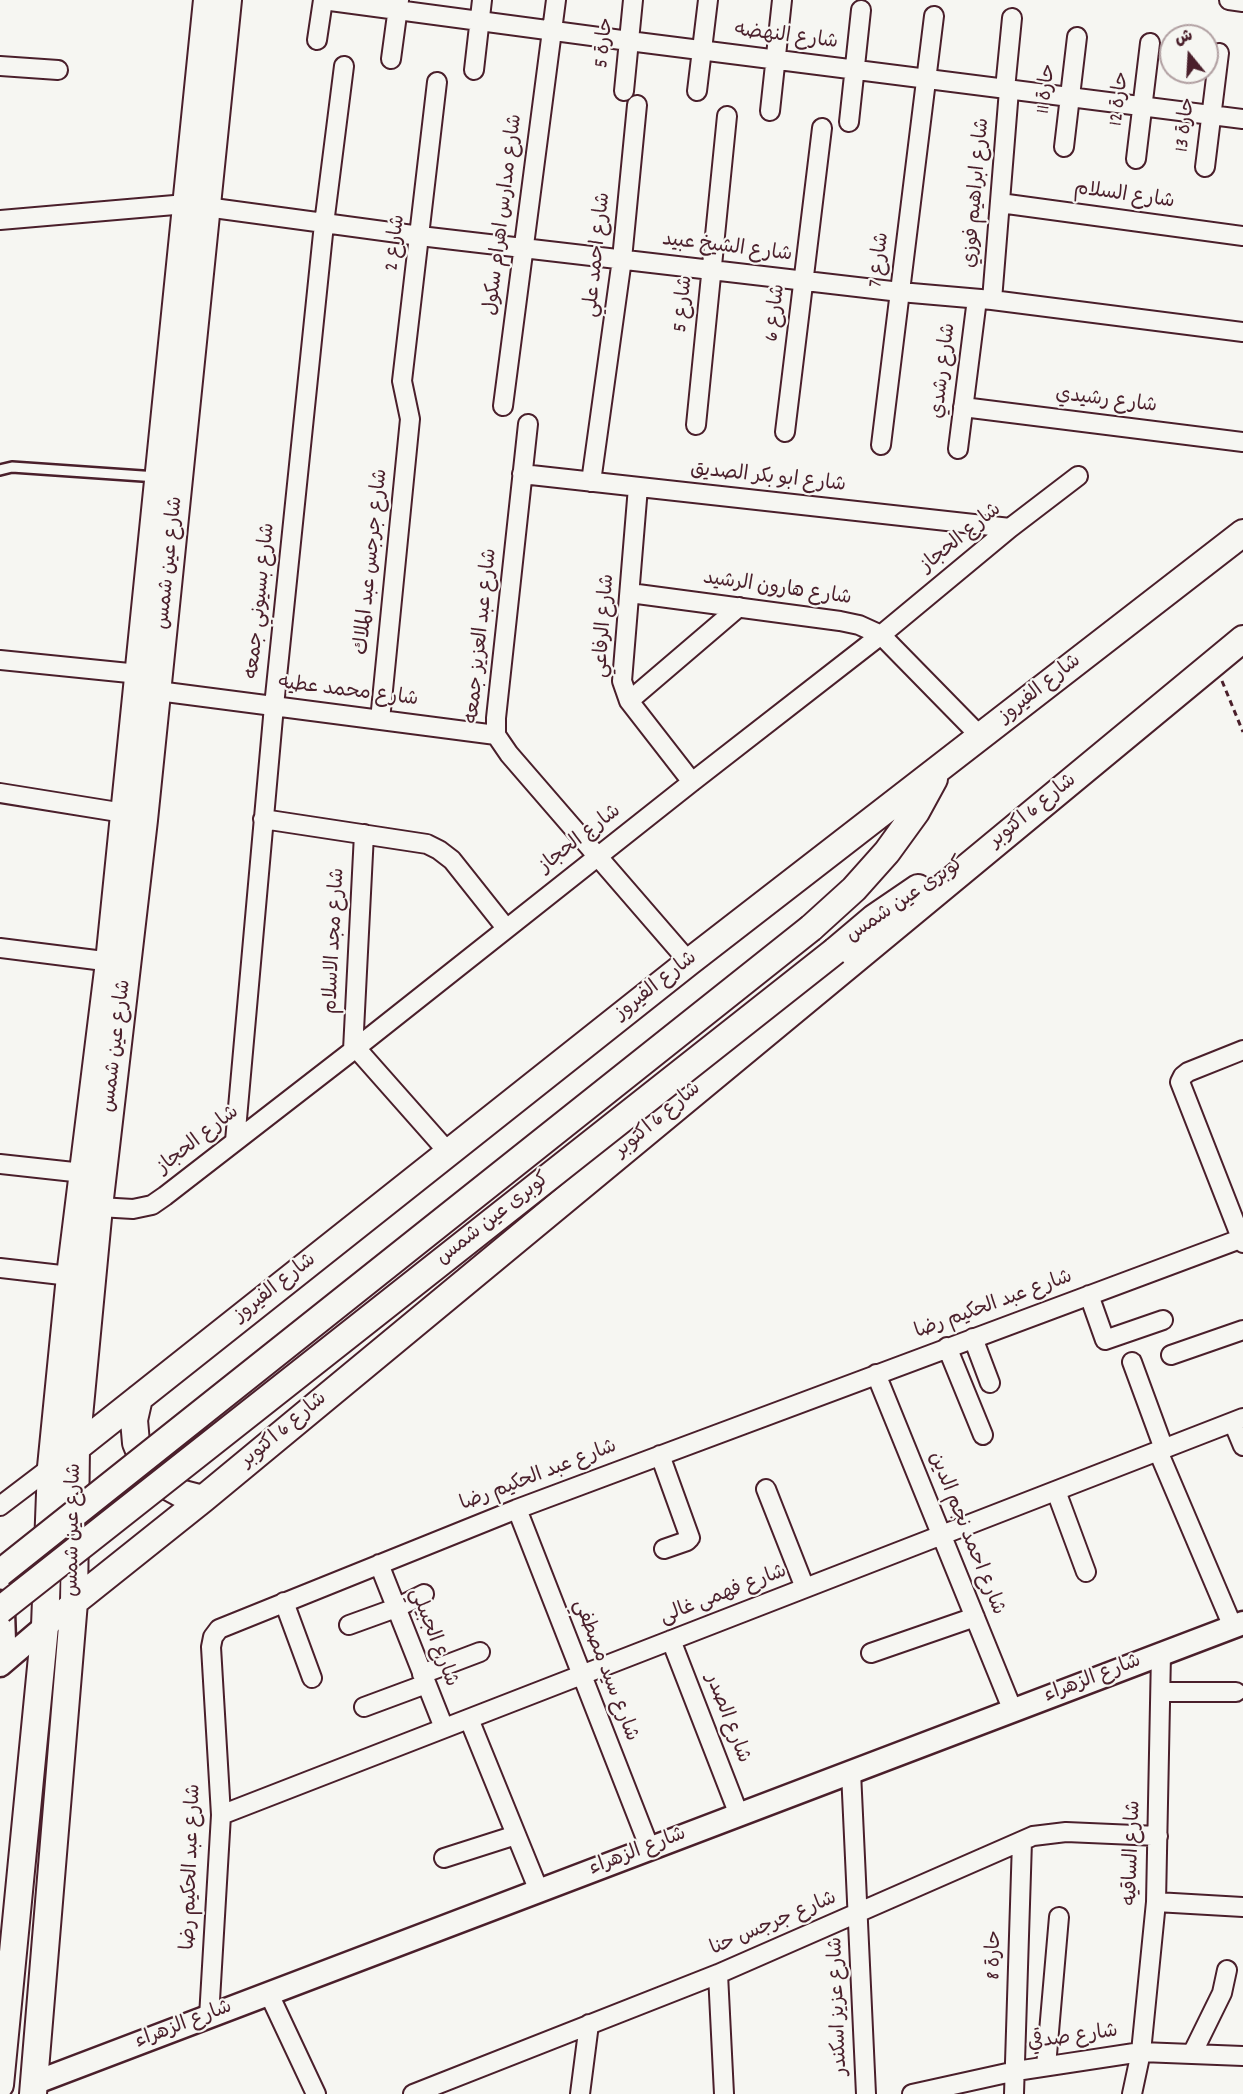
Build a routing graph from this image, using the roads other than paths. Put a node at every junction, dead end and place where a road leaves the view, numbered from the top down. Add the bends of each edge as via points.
1 (207, 0) edge
2 (228, 0) edge
3 (323, 0) edge
4 (482, 0) edge
5 (556, 0) edge
6 (633, 0) edge
7 (708, 0) edge
8 (782, 0) edge
9 (1229, 0) edge
10 (1243, 2) edge
11 (399, 5) edge
12 (861, 10) dead end
13 (934, 16) dead end
14 (1012, 18) dead end
15 (480, 21) junction
16 (552, 31) junction
17 (1077, 37) dead end
18 (318, 40) dead end
19 (628, 41) junction
20 (1150, 43) dead end
21 (702, 51) junction
22 (392, 59) dead end
23 (776, 60) junction
24 (0, 66) edge
25 (344, 66) dead end
26 (58, 70) dead end
27 (474, 70) dead end
28 (854, 70) junction
29 (926, 79) junction
30 (437, 82) dead end
31 (1215, 84) edge
32 (1007, 89) junction
33 (624, 91) dead end
34 (697, 91) dead end
35 (1070, 97) junction
36 (637, 105) dead end
37 (1142, 107) junction
38 (770, 111) dead end
39 (1211, 115) junction
40 (727, 117) dead end
41 (1243, 119) edge
42 (849, 122) dead end
43 (822, 128) dead end
44 (1064, 147) dead end
45 (1136, 159) dead end
46 (1205, 167) dead end
47 (1000, 203) junction
48 (196, 205) junction
49 (0, 220) edge
50 (324, 224) junction
51 (420, 236) junction
52 (1243, 236) edge
53 (524, 248) junction
54 (622, 259) junction
55 (712, 270) junction
56 (804, 280) junction
57 (900, 292) junction
58 (985, 300) junction
59 (1243, 332) edge
60 (503, 406) dead end
61 (963, 407) junction
62 (408, 408) joint
63 (528, 424) dead end
64 (696, 425) dead end
65 (785, 432) dead end
66 (1243, 442) edge
67 (881, 446) dead end
68 (958, 449) dead end
69 (0, 470) edge
70 (522, 474) junction
71 (1078, 476) dead end
72 (157, 477) junction
73 (591, 482) junction
74 (638, 487) junction
75 (1010, 528) junction
76 (1243, 533) edge
77 (630, 593) junction
78 (739, 607) junction
79 (881, 635) junction
80 (1243, 639) edge
81 (0, 660) edge
82 (152, 680) junction
83 (629, 701) junction
84 (274, 706) junction
85 (380, 720) junction
86 (496, 735) junction
87 (981, 737) junction
88 (940, 768) junction
89 (692, 782) junction
90 (0, 793) edge
91 (124, 813) junction
92 (263, 819) junction
93 (364, 834) junction
94 (996, 843) junction
95 (597, 856) junction
96 (506, 928) junction
97 (0, 948) edge
98 (689, 962) junction
99 (118, 963) junction
100 (354, 1049) junction
101 (1243, 1050) edge
102 (236, 1141) junction
103 (448, 1152) junction
104 (0, 1164) edge
105 (83, 1173) junction
106 (99, 1207) junction
107 (1242, 1240) edge
108 (0, 1268) edge
109 (70, 1276) junction
110 (1089, 1295) junction
111 (1163, 1320) dead end
112 (1243, 1330) edge
113 (973, 1338) junction
114 (947, 1347) junction
115 (1171, 1355) dead end
116 (1132, 1362) dead end
117 (876, 1374) junction
118 (990, 1383) dead end
119 (139, 1398) junction
120 (1238, 1420) edge
121 (982, 1435) dead end
122 (1243, 1446) edge
123 (76, 1448) junction
124 (1161, 1450) junction
125 (660, 1455) junction
126 (51, 1467) junction
127 (766, 1489) dead end
128 (1056, 1491) junction
129 (203, 1499) junction
130 (0, 1506) edge
131 (518, 1509) junction
132 (942, 1535) junction
133 (664, 1549) dead end
134 (379, 1564) junction
135 (1086, 1572) dead end
136 (0, 1573) edge
137 (805, 1588) junction
138 (424, 1594) dead end
139 (0, 1602) edge
140 (74, 1602) junction
141 (284, 1602) junction
142 (396, 1608) junction
143 (0, 1610) edge
144 (975, 1617) junction
145 (349, 1625) dead end
146 (1238, 1625) edge
147 (45, 1626) junction
148 (671, 1640) junction
149 (480, 1652) dead end
150 (871, 1653) dead end
151 (0, 1654) edge
152 (1161, 1654) junction
153 (0, 1665) edge
154 (582, 1675) junction
155 (312, 1678) dead end
156 (424, 1679) junction
157 (1161, 1692) junction
158 (1236, 1692) dead end
159 (364, 1707) dead end
160 (1013, 1711) junction
161 (469, 1719) junction
162 (444, 1728) junction
163 (851, 1772) junction
164 (221, 1815) junction
165 (739, 1815) junction
166 (516, 1835) junction
167 (1158, 1836) junction
168 (1022, 1841) junction
169 (650, 1849) junction
170 (444, 1858) dead end
171 (539, 1891) junction
172 (1156, 1902) junction
173 (1243, 1907) edge
174 (858, 1913) junction
175 (1059, 1917) dead end
176 (6, 1966) edge
177 (1227, 1970) dead end
178 (718, 1974) junction
179 (269, 1994) junction
180 (209, 2017) junction
181 (589, 2024) junction
182 (1141, 2052) junction
183 (1192, 2054) junction
184 (1243, 2056) edge
185 (1046, 2066) junction
186 (1016, 2071) junction
187 (0, 2083) edge
188 (446, 2087) edge
189 (33, 2089) edge
190 (916, 2093) edge
191 (316, 2094) edge
192 (413, 2094) edge
193 (580, 2094) edge
194 (724, 2094) edge
195 (866, 2094) edge
196 (1014, 2094) edge
197 (1132, 2094) edge

1 - 48 main road, شارع عين شمس
2 - 48 main road, شارع عين شمس
3 - 11 street, شارع النهضه
3 - 18 street
4 - 15 street
5 - 16 street, شارع مدارس اهرام سكول
6 - 19 street, حارة 5
7 - 21 street
8 - 23 street
9 - 10 street
11 - 15 street, شارع النهضه
11 - 22 street
12 - 28 street
13 - 29 street, شارع 7
14 - 32 street, شارع ابراهيم فوزي
15 - 16 street, شارع النهضه
15 - 27 street
16 - 19 street, شارع النهضه
16 - 53 street, شارع مدارس اهرام سكول
17 - 35 street, حارة 11
19 - 21 street, شارع النهضه
19 - 33 street, حارة 5
20 - 37 street, حارة 12
21 - 23 street, شارع النهضه
21 - 34 street
23 - 28 street, شارع النهضه
23 - 38 street
24 - 26 street
25 - 50 street, شارع بسيوني جمعه
28 - 29 street, شارع النهضه
28 - 42 street
29 - 32 street, شارع النهضه
29 - 57 street, شارع 7
30 - 51 street, شارع 2
31 - 39 street, حارة 13
32 - 35 street, شارع النهضه
32 - 47 street, شارع ابراهيم فوزي
35 - 37 street, شارع النهضه
35 - 44 street, حارة 11
36 - 54 street, شارع احمد علي
37 - 39 street, شارع النهضه
37 - 45 street, حارة 12
39 - 41 street, شارع النهضه
39 - 46 street, حارة 13
40 - 55 street, شارع 5
43 - 56 street, شارع 6
47 - 52 street, شارع السلام
47 - 58 street, شارع ابراهيم فوزي
48 - 49 street, شارع الشيخ عبيد
48 - 50 street, شارع الشيخ عبيد
48 - 72 main road, شارع عين شمس
48 - 82 main road, شارع عين شمس
50 - 51 street, شارع الشيخ عبيد
50 - 84 street, شارع بسيوني جمعه
51 - 53 street, شارع الشيخ عبيد
51 - 62 street, شارع 2 via 402,381
53 - 54 street, شارع الشيخ عبيد
53 - 60 street, شارع مدارس اهرام سكول
54 - 55 street, شارع الشيخ عبيد
54 - 73 street, شارع احمد علي
55 - 56 street, شارع الشيخ عبيد
55 - 64 street, شارع 5
56 - 57 street, شارع الشيخ عبيد
56 - 65 street, شارع 6
57 - 58 street, شارع الشيخ عبيد
57 - 67 street, شارع 7
58 - 59 street, شارع الشيخ عبيد
58 - 61 street, شارع رشدي
61 - 66 street, شارع رشيدي
61 - 68 street, شارع رشدي
62 - 85 street, شارع جرجس عبد الملاك via 409,433
63 - 70 street, شارع عبد العزيز جمعه
69 - 72 lane via 12,467
70 - 73 street, شارع ابو بكر الصديق
70 - 86 street, شارع عبد العزيز جمعه
71 - 75 street, شارع الحجاز
72 - 82 main road, شارع عين شمس
73 - 74 street, شارع ابو بكر الصديق
74 - 75 street, شارع ابو بكر الصديق
74 - 77 street, شارع الرفاعي
75 - 79 street, شارع الحجاز
76 - 87 main road, شارع الفيروز
77 - 78 street, شارع هارون الرشيد
77 - 83 street, شارع الرفاعي via 622,681
78 - 79 street, شارع هارون الرشيد via 840,621
78 - 83 street
79 - 87 street, شارع هارون الرشيد
79 - 89 street, شارع الحجاز
80 - 94 main road, شارع 6 اكتوبر
81 - 82 street, شارع محمد عطيه
82 - 84 street, شارع محمد عطيه
82 - 91 main road, شارع عين شمس
82 - 99 main road, شارع عين شمس
83 - 89 street, شارع الرفاعي
84 - 85 street, شارع محمد عطيه
84 - 92 street, شارع بسيوني جمعه
85 - 86 street, شارع محمد عطيه
86 - 95 street, شارع عبد العزيز جمعه
87 - 88 main road, شارع الفيروز
88 - 98 main road, شارع الفيروز
88 - 136 main road, كوبرى عين شمس, bridge via 916,812 887,852 811,928
89 - 95 street, شارع الحجاز
90 - 91 street
91 - 99 main road, شارع عين شمس
92 - 93 street
92 - 102 street, شارع بسيوني جمعه
93 - 96 street via 426,844 439,850 452,860
93 - 100 street, شارع مجد الاسلام
94 - 129 main road, شارع 6 اكتوبر
94 - 143 main road, كوبرى عين شمس, bridge via 874,918
95 - 96 street, شارع الحجاز
95 - 98 street, شارع عبد العزيز جمعه
96 - 100 street, شارع الحجاز
97 - 99 street
98 - 103 main road, شارع الفيروز
99 - 105 main road, شارع عين شمس
99 - 106 main road, شارع عين شمس
100 - 102 street, شارع الحجاز
100 - 103 street
101 - 107 street via 1188,1072 1180,1082
102 - 106 street, شارع الحجاز via 152,1205 133,1209
103 - 119 main road, شارع الفيروز
104 - 105 street
105 - 109 main road, شارع عين شمس
106 - 123 main road, شارع عين شمس
107 - 110 street, شارع عبد الحكيم رضا
108 - 109 street
109 - 126 main road, شارع عين شمس
110 - 111 street via 1105,1340
110 - 113 street, شارع عبد الحكيم رضا
112 - 115 street
113 - 114 street, شارع عبد الحكيم رضا
113 - 118 street
114 - 117 street, شارع عبد الحكيم رضا
114 - 121 street
116 - 124 street
117 - 125 street, شارع عبد الحكيم رضا
117 - 132 street, شارع احمد نجم الدين
119 - 123 main road, شارع الفيروز
119 - 129 main road via 134,1420 136,1443 145,1465 170,1488
120 - 122 street
120 - 124 street, شارع فهمى غالى
123 - 126 street
123 - 140 main road, شارع عين شمس
124 - 128 street, شارع فهمى غالى
124 - 146 street
125 - 131 street, شارع عبد الحكيم رضا
125 - 133 street via 690,1538
126 - 130 street
126 - 147 main road, شارع عين شمس
127 - 137 street
128 - 132 street, شارع فهمى غالى
128 - 135 street
129 - 140 main road, شارع 6 اكتوبر
131 - 134 street, شارع عبد الحكيم رضا
131 - 154 street, شارع سيد مصطفي
132 - 137 street, شارع فهمى غالى
132 - 144 street, شارع احمد نجم الدين
134 - 141 street, شارع عبد الحكيم رضا
134 - 142 street, شارع الجبيلي
137 - 148 street, شارع فهمى غالى
138 - 142 street
139 - 151 street via 4,1641
140 - 147 street
140 - 189 main road, شارع عين شمس
141 - 155 street
141 - 164 street, شارع عبد الحكيم رضا via 230,1623 213,1637
142 - 145 street
142 - 156 street, شارع الجبيلي
144 - 150 street
144 - 160 street, شارع احمد نجم الدين
146 - 152 street, شارع الزهراء
147 - 153 street
147 - 176 main road, شارع عين شمس
148 - 154 street, شارع فهمى غالى
148 - 165 street, شارع الصدر
149 - 156 street
152 - 157 street, شارع الساقيه
152 - 160 street, شارع الزهراء
154 - 161 street, شارع فهمى غالى
154 - 169 street, شارع سيد مصطفي
156 - 159 street
156 - 162 street, شارع الجبيلي
157 - 158 street
157 - 167 street, شارع الساقيه
160 - 163 street, شارع الزهراء
161 - 162 street, شارع فهمى غالى
161 - 166 street
162 - 164 street, شارع فهمى غالى
163 - 165 street, شارع الزهراء
163 - 174 street, شارع عزيز اسكندر
164 - 180 street, شارع عبد الحكيم رضا
165 - 169 street, شارع الزهراء
166 - 170 street
166 - 171 street
167 - 168 street, شارع جرجس حنا via 1066,1832
167 - 172 street, شارع الساقيه
168 - 174 street, شارع جرجس حنا
168 - 186 street, حارة 8
169 - 171 street, شارع الزهراء
171 - 179 street, شارع الزهراء
172 - 173 street
172 - 182 street, شارع الساقيه
174 - 178 street, شارع جرجس حنا
174 - 195 street, شارع عزيز اسكندر
175 - 185 street
176 - 187 main road, شارع عين شمس
177 - 183 street via 1222,1993
178 - 181 street, شارع جرجس حنا
178 - 194 street
179 - 180 street, شارع الزهراء
179 - 191 street
180 - 189 street, شارع الزهراء
181 - 188 street, شارع جرجس حنا
181 - 193 street
182 - 183 street, شارع صدقي
182 - 185 street, شارع صدقي
182 - 197 street, شارع الساقيه
183 - 184 street, شارع صدقي
185 - 186 street, شارع صدقي
186 - 190 street, شارع صدقي
186 - 196 street, حارة 8
188 - 192 street, شارع جرجس حنا

